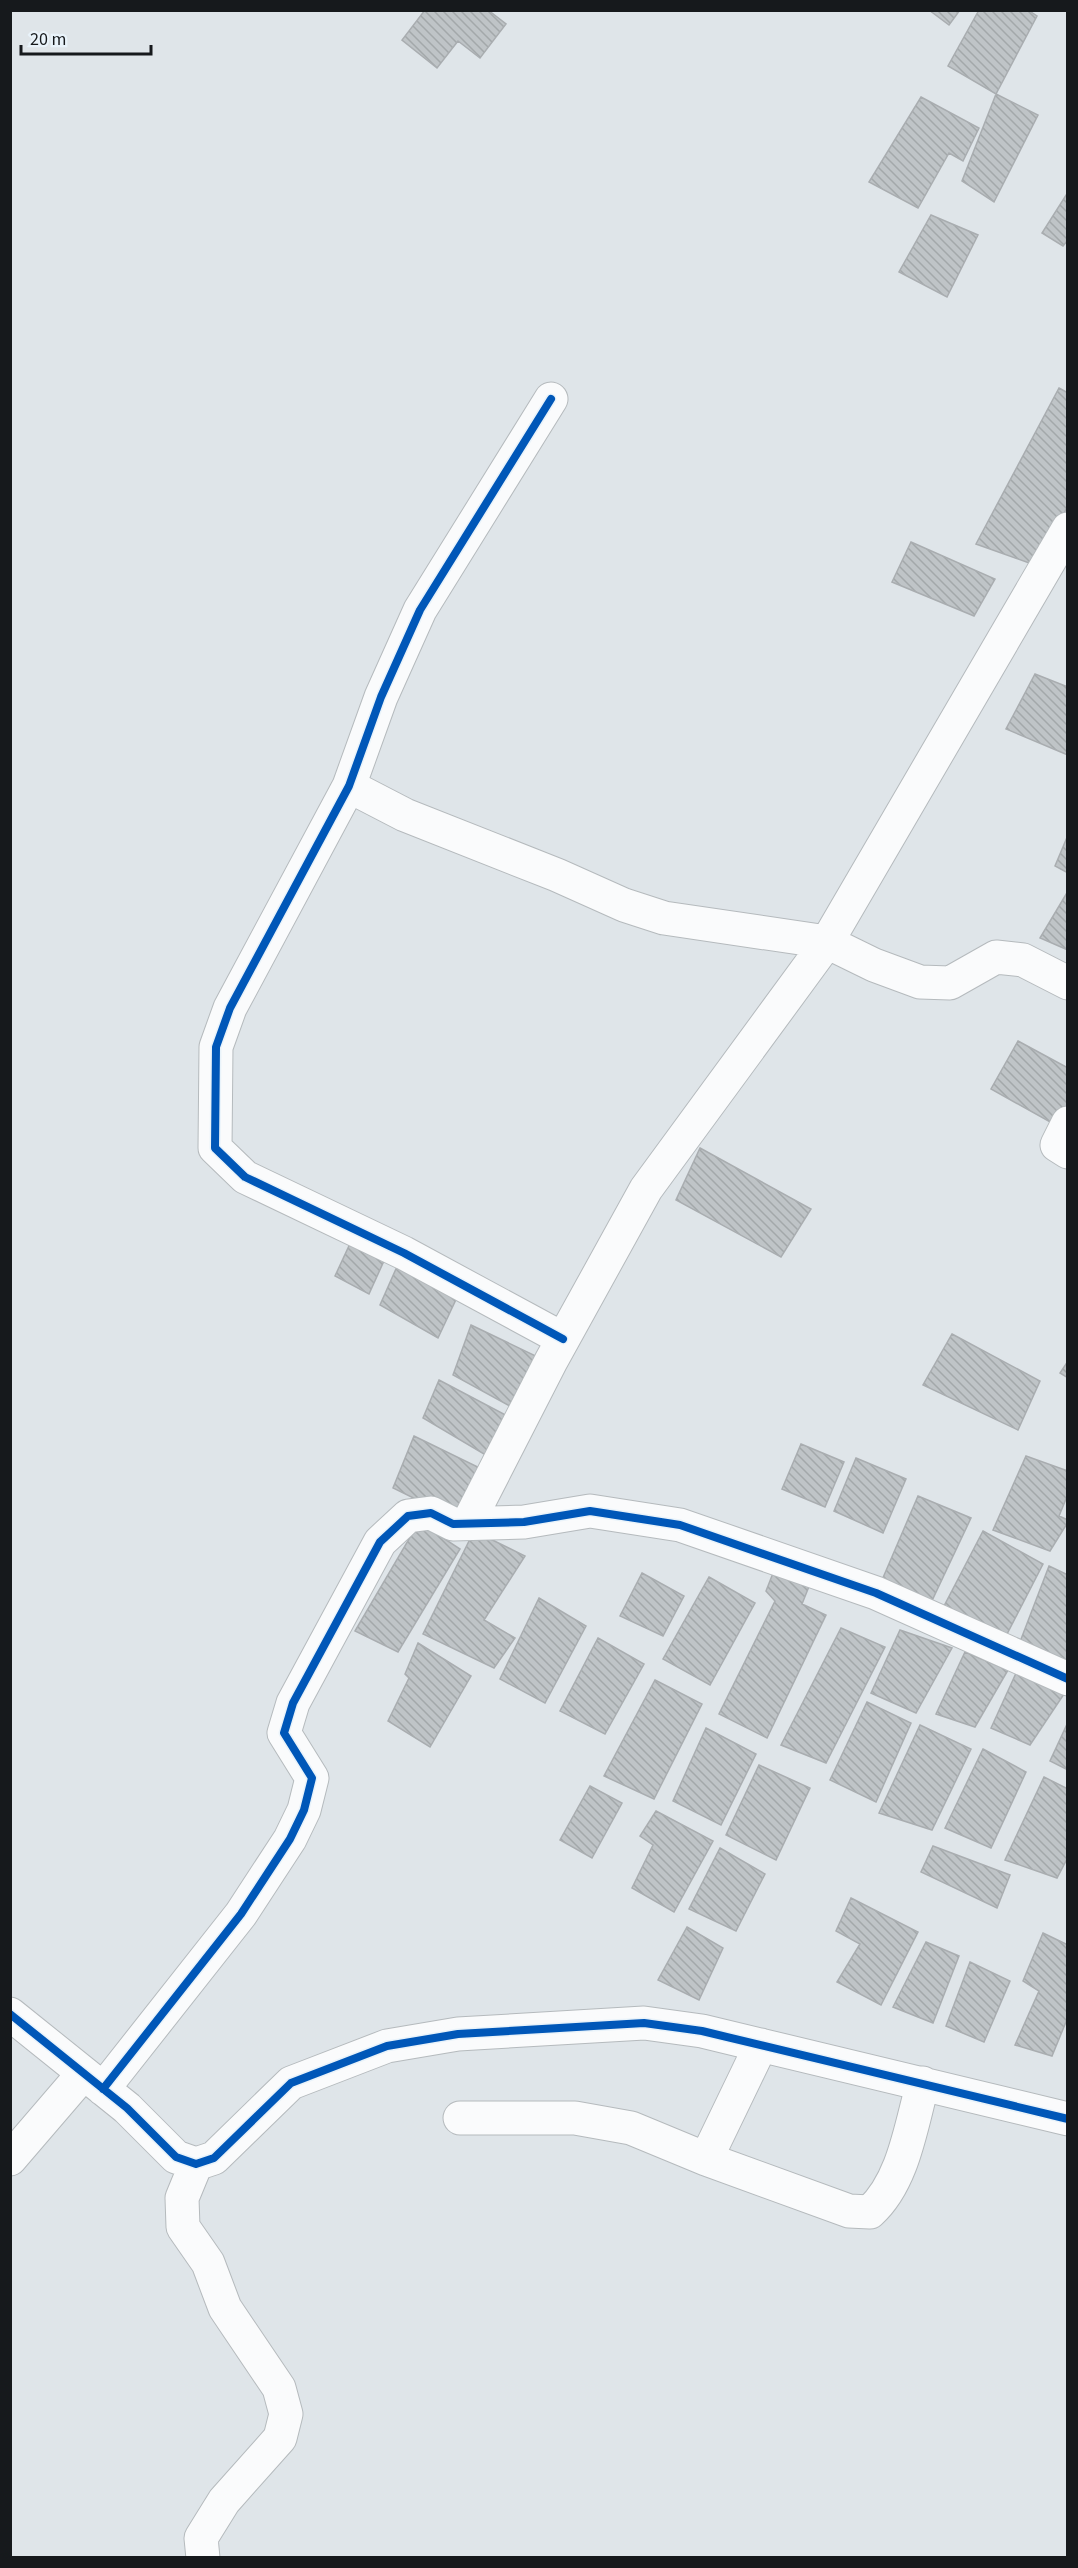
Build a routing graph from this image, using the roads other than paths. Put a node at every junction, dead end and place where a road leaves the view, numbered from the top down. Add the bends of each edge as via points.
1 (551, 399) dead end
2 (1068, 530) edge
3 (349, 786) junction
4 (827, 942) junction
5 (1068, 983) edge
6 (1068, 1123) edge
7 (1068, 1152) edge
8 (563, 1339) junction
9 (468, 1523) junction
10 (1068, 1679) edge
11 (10, 2014) edge
12 (761, 2045) junction
13 (93, 2081) junction
14 (923, 2083) junction
15 (460, 2118) dead end
16 (1068, 2119) edge
17 (10, 2159) edge
18 (706, 2160) junction
19 (196, 2164) junction
20 (203, 2558) edge

1 - 3 street via 420,610 381,697
2 - 4 street
3 - 4 street via 405,816 634,909 664,918
3 - 8 street via 230,1008 216,1047 215,1148 245,1178 404,1253
4 - 5 street via 920,982 950,983 996,957 1023,960
4 - 8 street via 646,1190
6 - 7 street via 1057,1145
8 - 9 street
9 - 10 street via 524,1522 590,1511 680,1525 876,1593
9 - 13 street via 453,1524 432,1514 408,1516 380,1542 292,1703 284,1733 312,1778 304,1810 290,1839 241,1914
11 - 13 street
12 - 14 street
12 - 18 street
12 - 19 street via 644,2023 458,2034 387,2046 291,2084 214,2158
13 - 17 street
13 - 19 street via 176,2157
14 - 16 street
14 - 18 street via 900,2164 882,2200 870,2212 849,2211
15 - 18 street via 574,2118 631,2128
19 - 20 street via 182,2198 183,2227 208,2263 225,2308 279,2388 286,2414 280,2438 224,2501 201,2538

